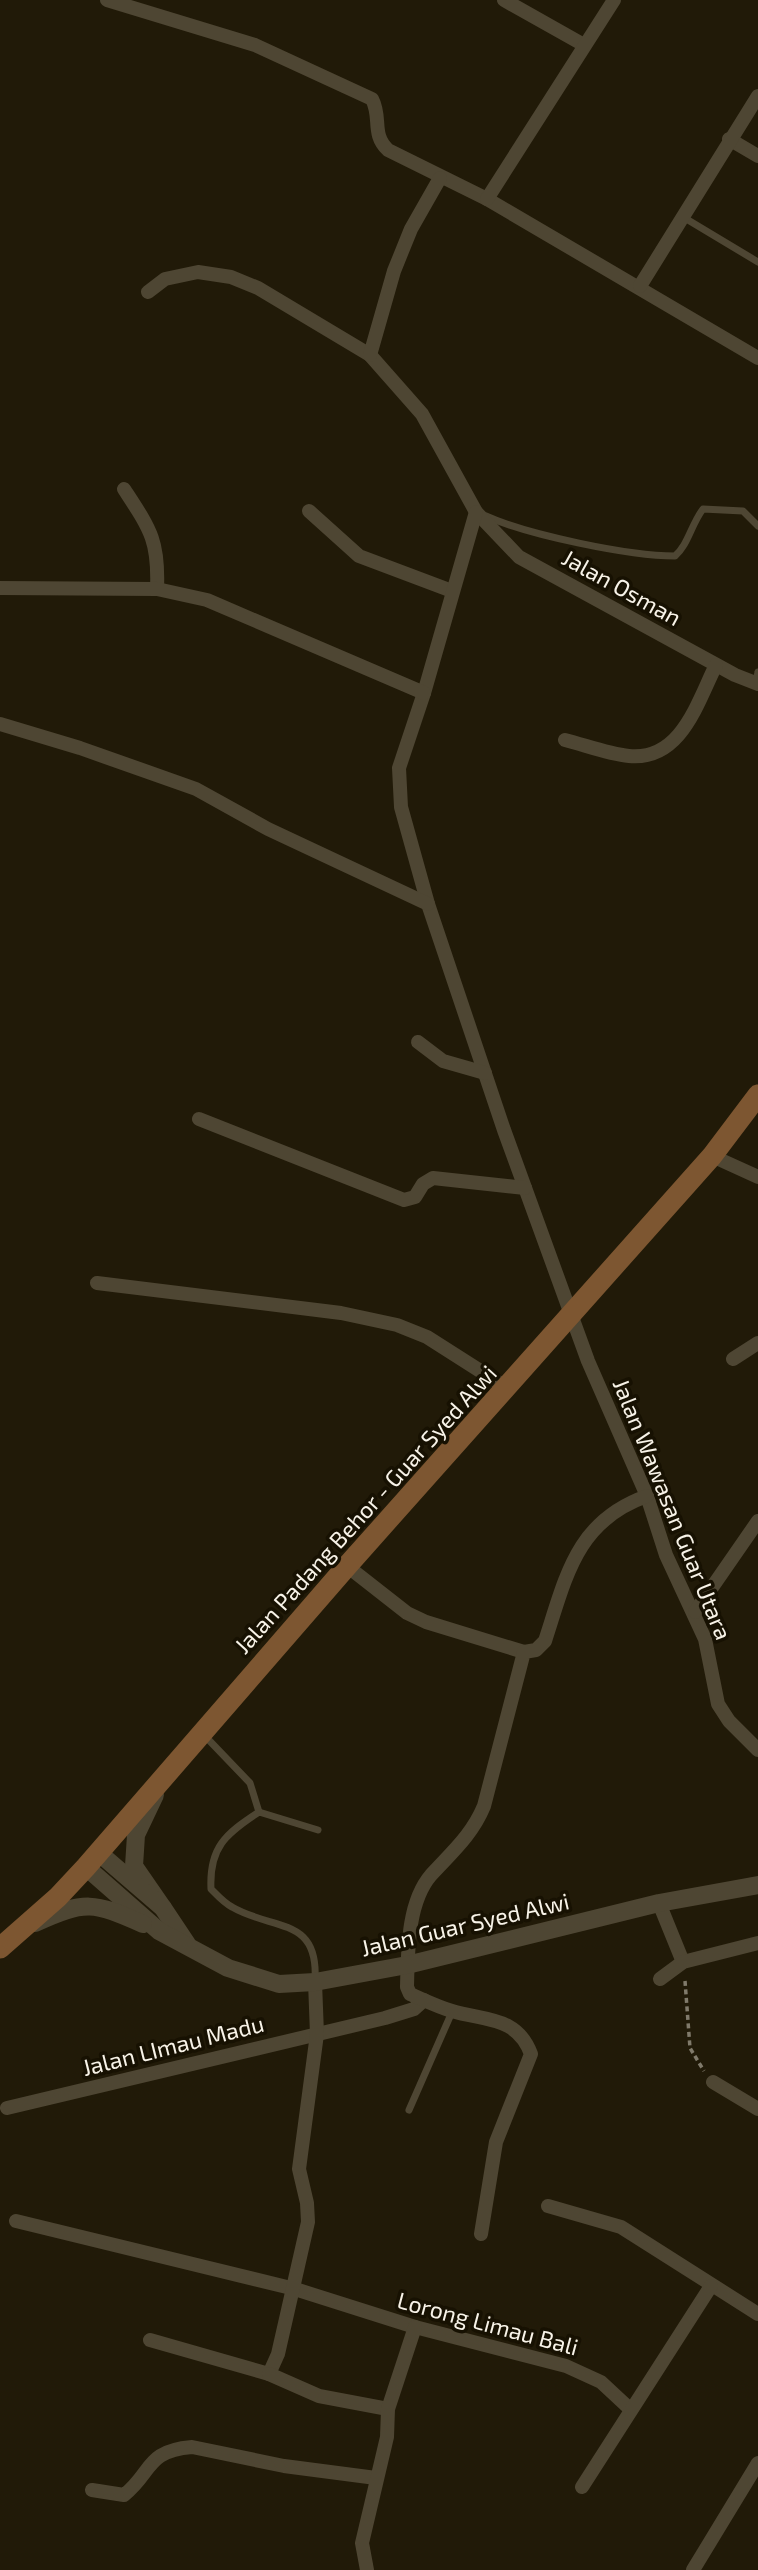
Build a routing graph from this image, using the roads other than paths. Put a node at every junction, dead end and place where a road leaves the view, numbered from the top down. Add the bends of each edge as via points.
1 (107, 0) edge
2 (504, 0) edge
3 (614, 0) edge
4 (584, 45) junction
5 (758, 96) edge
6 (729, 139) junction
7 (758, 156) edge
8 (440, 178) junction
9 (487, 200) junction
10 (682, 216) junction
11 (758, 262) edge
12 (640, 286) junction
13 (148, 292) dead end
14 (370, 355) junction
15 (758, 358) edge
16 (124, 489) dead end
17 (309, 511) dead end
18 (476, 512) junction
19 (758, 526) edge
20 (0, 588) edge
21 (157, 589) junction
22 (452, 591) junction
23 (716, 665) junction
24 (757, 679) edge
25 (424, 693) junction
26 (0, 724) edge
27 (565, 740) dead end
28 (428, 904) junction
29 (418, 1042) dead end
30 (485, 1073) junction
31 (758, 1094) edge
32 (199, 1119) dead end
33 (712, 1156) junction
34 (758, 1177) edge
35 (524, 1188) junction
36 (97, 1283) dead end
37 (571, 1317) junction
38 (758, 1343) edge
39 (733, 1360) dead end
40 (508, 1388) junction
41 (647, 1496) junction
42 (758, 1521) edge
43 (347, 1566) junction
44 (695, 1612) junction
45 (524, 1652) junction
46 (201, 1733) junction
47 (758, 1750) edge
48 (161, 1783) junction
49 (259, 1812) junction
50 (318, 1830) dead end
51 (92, 1859) junction
52 (758, 1885) edge
53 (659, 1903) junction
54 (163, 1908) junction
55 (22, 1929) junction
56 (159, 1931) junction
57 (758, 1943) edge
58 (189, 1947) junction
59 (0, 1948) edge
60 (682, 1962) junction
61 (407, 1965) junction
62 (660, 1979) dead end
63 (315, 1982) junction
64 (424, 2000) junction
65 (452, 2011) junction
66 (317, 2034) junction
67 (713, 2082) road end
68 (7, 2108) dead end
69 (758, 2109) edge
70 (409, 2110) dead end
71 (548, 2206) dead end
72 (16, 2221) dead end
73 (481, 2234) dead end
74 (710, 2286) junction
75 (295, 2289) junction
76 (758, 2314) edge
77 (415, 2328) junction
78 (150, 2340) dead end
79 (269, 2374) junction
80 (388, 2409) junction
81 (630, 2409) junction
82 (758, 2463) edge
83 (376, 2478) junction
84 (582, 2487) dead end
85 (92, 2490) dead end
86 (367, 2570) edge
87 (693, 2570) edge

1 - 8 street via 255,45 372,99 379,118 378,141
2 - 4 street
3 - 4 street
4 - 9 street
5 - 6 street
6 - 7 street
6 - 10 street
8 - 9 street
8 - 14 street via 394,271
9 - 12 street
10 - 11 lane
10 - 12 street
12 - 15 street
13 - 14 street, Jalan Osman via 165,279 198,272 231,277 258,288
14 - 18 street, Jalan Osman via 422,414
16 - 21 street via 153,533 159,559
17 - 22 street via 359,556
18 - 19 lane via 529,529 655,556 675,556 684,549 690,526 703,509 743,511
18 - 22 street, Jalan Wawasan Guar Utara
18 - 23 street, Jalan Osman via 519,557
20 - 21 street
21 - 25 street via 207,600
22 - 25 street, Jalan Wawasan Guar Utara
23 - 24 street, Jalan Osman
23 - 27 street via 681,735 659,753 630,757
25 - 28 street, Jalan Wawasan Guar Utara via 399,768 401,807
26 - 28 street via 196,789 268,829
28 - 30 street, Jalan Wawasan Guar Utara
29 - 30 street via 443,1061
30 - 35 street, Jalan Wawasan Guar Utara
31 - 33 main road, Jalan Padang Behor - Guar Syed Alwi
32 - 35 street via 404,1200 415,1197 433,1178
33 - 34 street
33 - 37 main road, Jalan Padang Behor - Guar Syed Alwi
35 - 37 street, Jalan Wawasan Guar Utara
36 - 40 street via 341,1313 397,1325 426,1337
37 - 40 main road, Jalan Padang Behor - Guar Syed Alwi
37 - 41 street, Jalan Wawasan Guar Utara
38 - 39 street
40 - 43 main road, Jalan Padang Behor - Guar Syed Alwi
41 - 44 street, Jalan Wawasan Guar Utara via 666,1555
41 - 45 street via 615,1510 574,1555 545,1641 536,1650
42 - 44 street
43 - 45 street via 407,1613
43 - 46 main road, Jalan Padang Behor - Guar Syed Alwi
44 - 47 street, Jalan Wawasan Guar Utara via 718,1704
45 - 61 street via 484,1805 475,1828 422,1891 412,1920
46 - 48 main road, Jalan Padang Behor - Guar Syed Alwi
46 - 49 lane via 250,1783
48 - 51 main road, Jalan Padang Behor - Guar Syed Alwi
48 - 54 street via 136,1835 135,1866
49 - 50 lane
49 - 63 lane via 221,1842 210,1863 211,1889 232,1907 299,1932 313,1947
51 - 54 street
51 - 55 main road, Jalan Padang Behor - Guar Syed Alwi
51 - 56 street, Jalan Guar Syed Alwi
52 - 53 street, Jalan Guar Syed Alwi
53 - 60 street
53 - 61 street, Jalan Guar Syed Alwi
54 - 58 street
55 - 56 street via 72,1906 101,1906
55 - 59 main road, Jalan Padang Behor - Guar Syed Alwi
56 - 58 street, Jalan Guar Syed Alwi
57 - 60 street
58 - 63 street, Jalan Guar Syed Alwi via 248,1976 279,1984
60 - 62 street
61 - 63 street, Jalan Guar Syed Alwi
61 - 64 street via 410,1994
63 - 66 street
64 - 65 street
64 - 66 street, Jalan LImau Madu via 414,2009
65 - 70 lane
65 - 73 street via 497,2020 524,2038 531,2054 496,2141
66 - 68 street, Jalan LImau Madu
66 - 75 street via 299,2169 308,2222
67 - 69 street
71 - 74 street via 621,2227
72 - 75 street, Lorong Limau Bali
74 - 76 street
74 - 81 street
75 - 77 street, Lorong Limau Bali
75 - 79 street
77 - 80 street
77 - 81 street, Lorong Limau Bali via 585,2373
78 - 79 street
79 - 80 street via 320,2396
80 - 83 street via 387,2437
81 - 84 street
82 - 87 street
83 - 85 street via 192,2447 159,2456 124,2495
83 - 86 street via 362,2543

